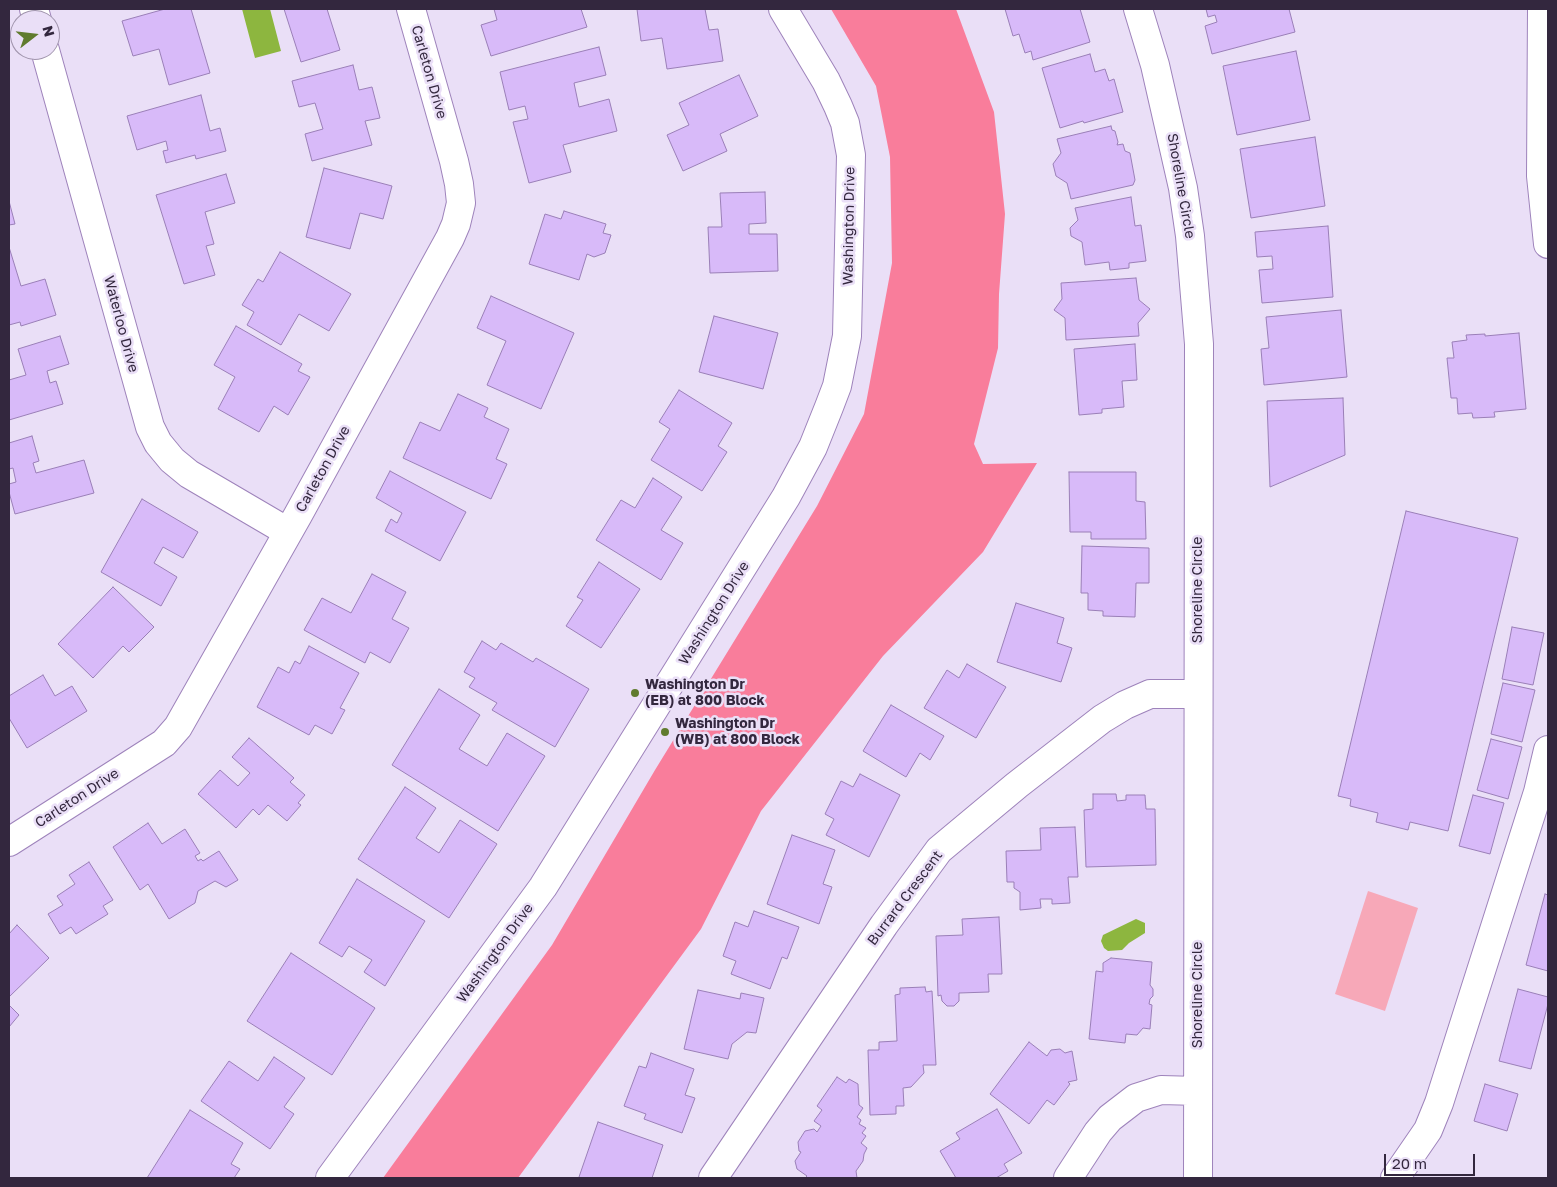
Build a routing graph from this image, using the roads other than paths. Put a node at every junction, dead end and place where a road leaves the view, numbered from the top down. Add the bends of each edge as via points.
1 (411, 9) edge
2 (783, 9) edge
3 (1138, 9) edge
4 (1542, 9) edge
5 (48, 60) edge
6 (1548, 244) edge
7 (288, 532) junction
8 (1197, 694) junction
9 (1548, 750) edge
10 (9, 842) edge
11 (1198, 1091) junction
12 (330, 1178) edge
13 (713, 1178) edge
14 (1068, 1178) edge
15 (1198, 1178) edge
16 (1396, 1178) edge

1 - 7 street, Carleton Drive via 454,161 461,202 456,224
2 - 12 street, Washington Drive via 838,106 850,155 846,336 837,386 829,407 813,447 786,497 544,887
3 - 8 street, Shoreline Circle via 1173,140 1194,280 1199,344
4 - 6 street via 1541,176
5 - 7 street, Waterloo Drive via 150,427 158,443 189,474
7 - 10 street, Carleton Drive via 178,727 164,742
8 - 11 street, Shoreline Circle
8 - 13 street, Burrard Crescent via 1150,694 1125,705 1017,785 940,850 884,925
9 - 16 street via 1538,792 1439,1103 1428,1130
11 - 14 street via 1161,1090 1136,1098 1098,1132
11 - 15 street, Shoreline Circle

